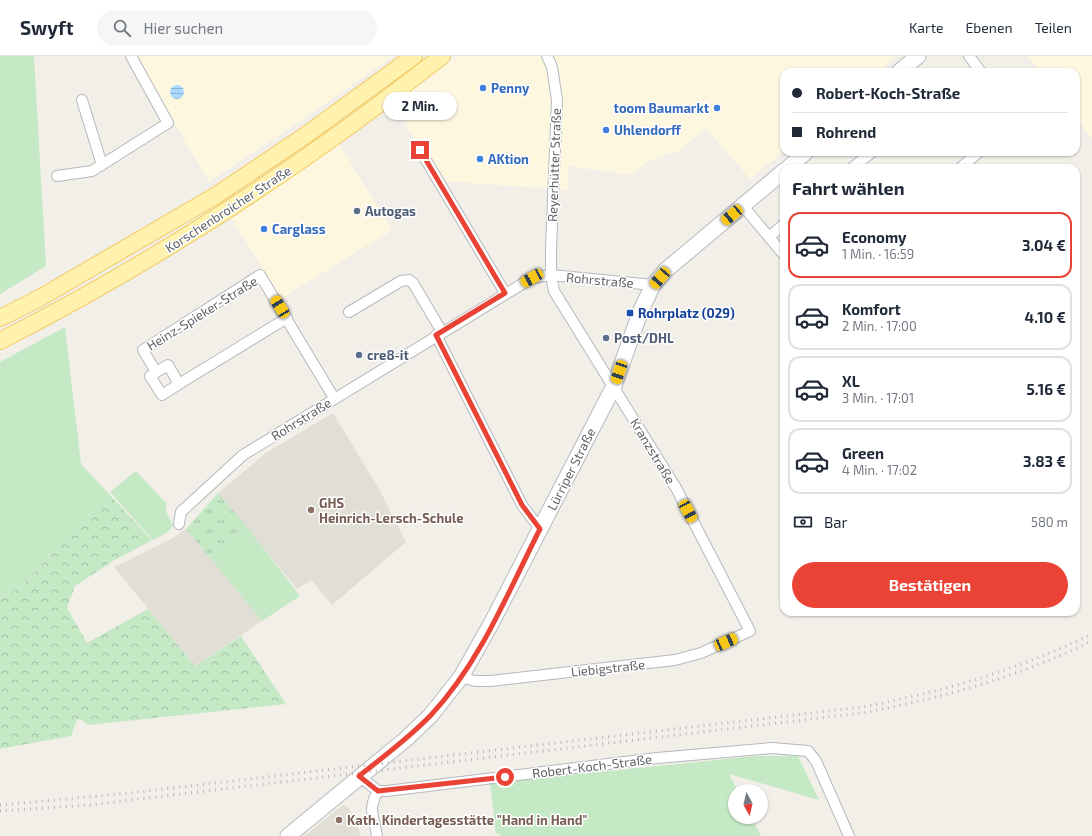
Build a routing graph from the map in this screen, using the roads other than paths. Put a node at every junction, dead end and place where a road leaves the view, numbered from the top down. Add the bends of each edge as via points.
1 (131, 56) edge
2 (414, 56) edge
3 (442, 56) edge
4 (547, 56) edge
5 (918, 56) edge
6 (969, 56) edge
7 (904, 68) edge
8 (975, 68) edge
9 (82, 100) dead end
10 (420, 150) dead end
11 (802, 156) edge
12 (867, 156) edge
13 (974, 156) edge
14 (792, 164) edge
15 (857, 164) edge
16 (965, 164) edge
17 (102, 165) junction
18 (780, 174) edge
19 (57, 176) dead end
20 (743, 206) junction
21 (780, 227) edge
22 (769, 237) junction
23 (780, 250) edge
24 (551, 276) junction
25 (653, 285) junction
26 (505, 293) junction
27 (349, 312) dead end
28 (0, 318) edge
29 (287, 318) junction
30 (439, 334) junction
31 (0, 340) edge
32 (156, 372) junction
33 (179, 384) junction
34 (614, 386) junction
35 (334, 398) junction
36 (179, 524) dead end
37 (540, 529) junction
38 (750, 631) joint
39 (461, 677) junction
40 (359, 776) junction
41 (378, 791) junction
42 (288, 836) edge
43 (376, 836) edge
44 (849, 836) edge

1 - 17 street via 168,123
2 - 28 main road, Korschenbroicher Straße via 306,135 215,196 38,299
3 - 31 main road, Korschenbroicher Straße via 365,116 225,212 139,266 50,316
4 - 24 street, Reyerhütter Straße via 552,67 557,100
5 - 7 street
6 - 8 street
9 - 17 street
10 - 26 street
11 - 14 street
12 - 15 street
13 - 16 street
17 - 19 street via 92,171
18 - 20 street, Lürriper Straße
20 - 22 street
20 - 25 street, Lürriper Straße via 666,270
21 - 22 street
22 - 23 street
24 - 25 street, Rohrstraße
24 - 26 street, Rohrstraße via 532,278
24 - 34 street, Kranzstraße via 554,291
25 - 34 street, Lürriper Straße via 639,315
26 - 30 street, Rohrstraße
27 - 30 street via 401,281 409,280 413,283
29 - 32 street, Heinz-Spieker-Straße via 260,275 143,350
29 - 33 street, Heinz-Spieker-Straße
29 - 35 street, Heinz-Spieker-Straße
30 - 35 street, Rohrstraße
30 - 37 street via 522,505
32 - 33 street, Heinz-Spieker-Straße via 168,365
32 - 33 street, Heinz-Spieker-Straße via 150,376 162,394
34 - 37 street, Lürriper Straße
34 - 38 street, Kranzstraße via 676,488
35 - 36 street, Rohrstraße via 243,455 181,512
37 - 39 street, Lürriper Straße
38 - 39 street, Liebigstraße via 701,653 668,661 491,681
39 - 40 street, Lürriper Straße via 431,715 406,739
40 - 41 street
40 - 42 street, Lürriper Straße
41 - 43 street via 372,801 371,811
41 - 44 street, Robert-Koch-Straße via 657,758 772,748 808,751 816,761

